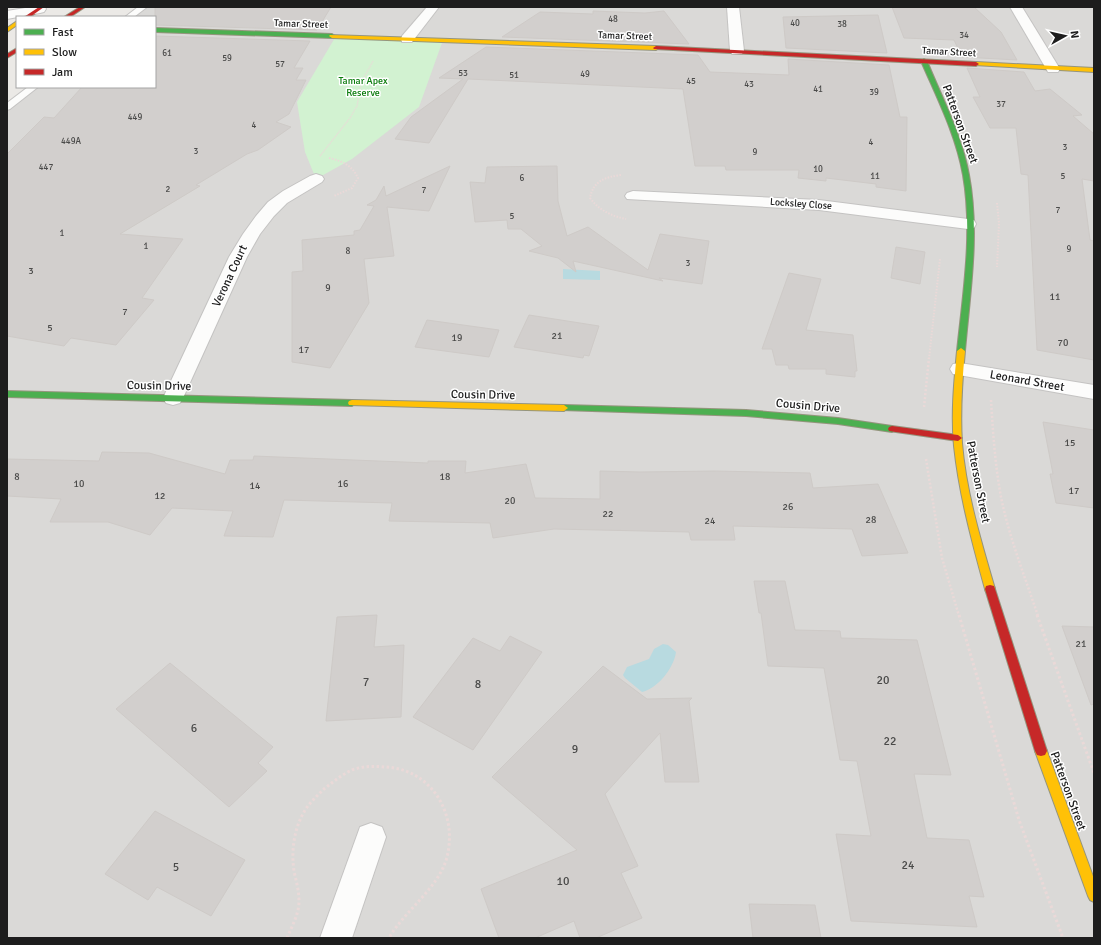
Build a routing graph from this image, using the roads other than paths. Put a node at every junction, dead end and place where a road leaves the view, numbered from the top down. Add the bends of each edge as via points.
1 (83, 7) edge
2 (143, 7) edge
3 (433, 7) edge
4 (733, 7) edge
5 (1016, 7) edge
6 (41, 8) edge
7 (7, 15) edge
8 (29, 16) edge
9 (69, 16) edge
10 (131, 16) edge
11 (16, 24) edge
12 (7, 30) edge
13 (156, 30) edge
14 (406, 39) junction
15 (16, 51) edge
16 (737, 51) junction
17 (7, 56) edge
18 (924, 61) junction
19 (1053, 69) junction
20 (1094, 70) edge
21 (33, 88) edge
22 (7, 107) edge
23 (316, 179) dead end
24 (633, 196) dead end
25 (968, 224) junction
26 (960, 369) junction
27 (1094, 392) edge
28 (7, 394) edge
29 (173, 398) junction
30 (958, 438) junction
31 (371, 837) dead end
32 (1094, 896) edge
33 (336, 938) edge

1 - 9 street
2 - 10 lane
3 - 14 street
4 - 16 street
5 - 19 street
6 - 7 street
6 - 8 street
11 - 12 street
13 - 14 street, Tamar Street
14 - 16 street, Tamar Street
15 - 17 street
16 - 18 street, Tamar Street
18 - 19 street, Tamar Street
18 - 25 street, Patterson Street via 965,174
19 - 20 street, Tamar Street
21 - 22 lane
23 - 29 street, Verona Court via 282,199 258,224 247,240
24 - 25 street, Locksley Close via 819,204
25 - 26 street, Patterson Street
26 - 27 street, Leonard Street
26 - 30 street, Patterson Street
28 - 29 street, Cousin Drive
29 - 30 street, Cousin Drive via 746,413 838,421
30 - 32 street, Patterson Street via 970,510 988,583 1035,735
31 - 33 street

